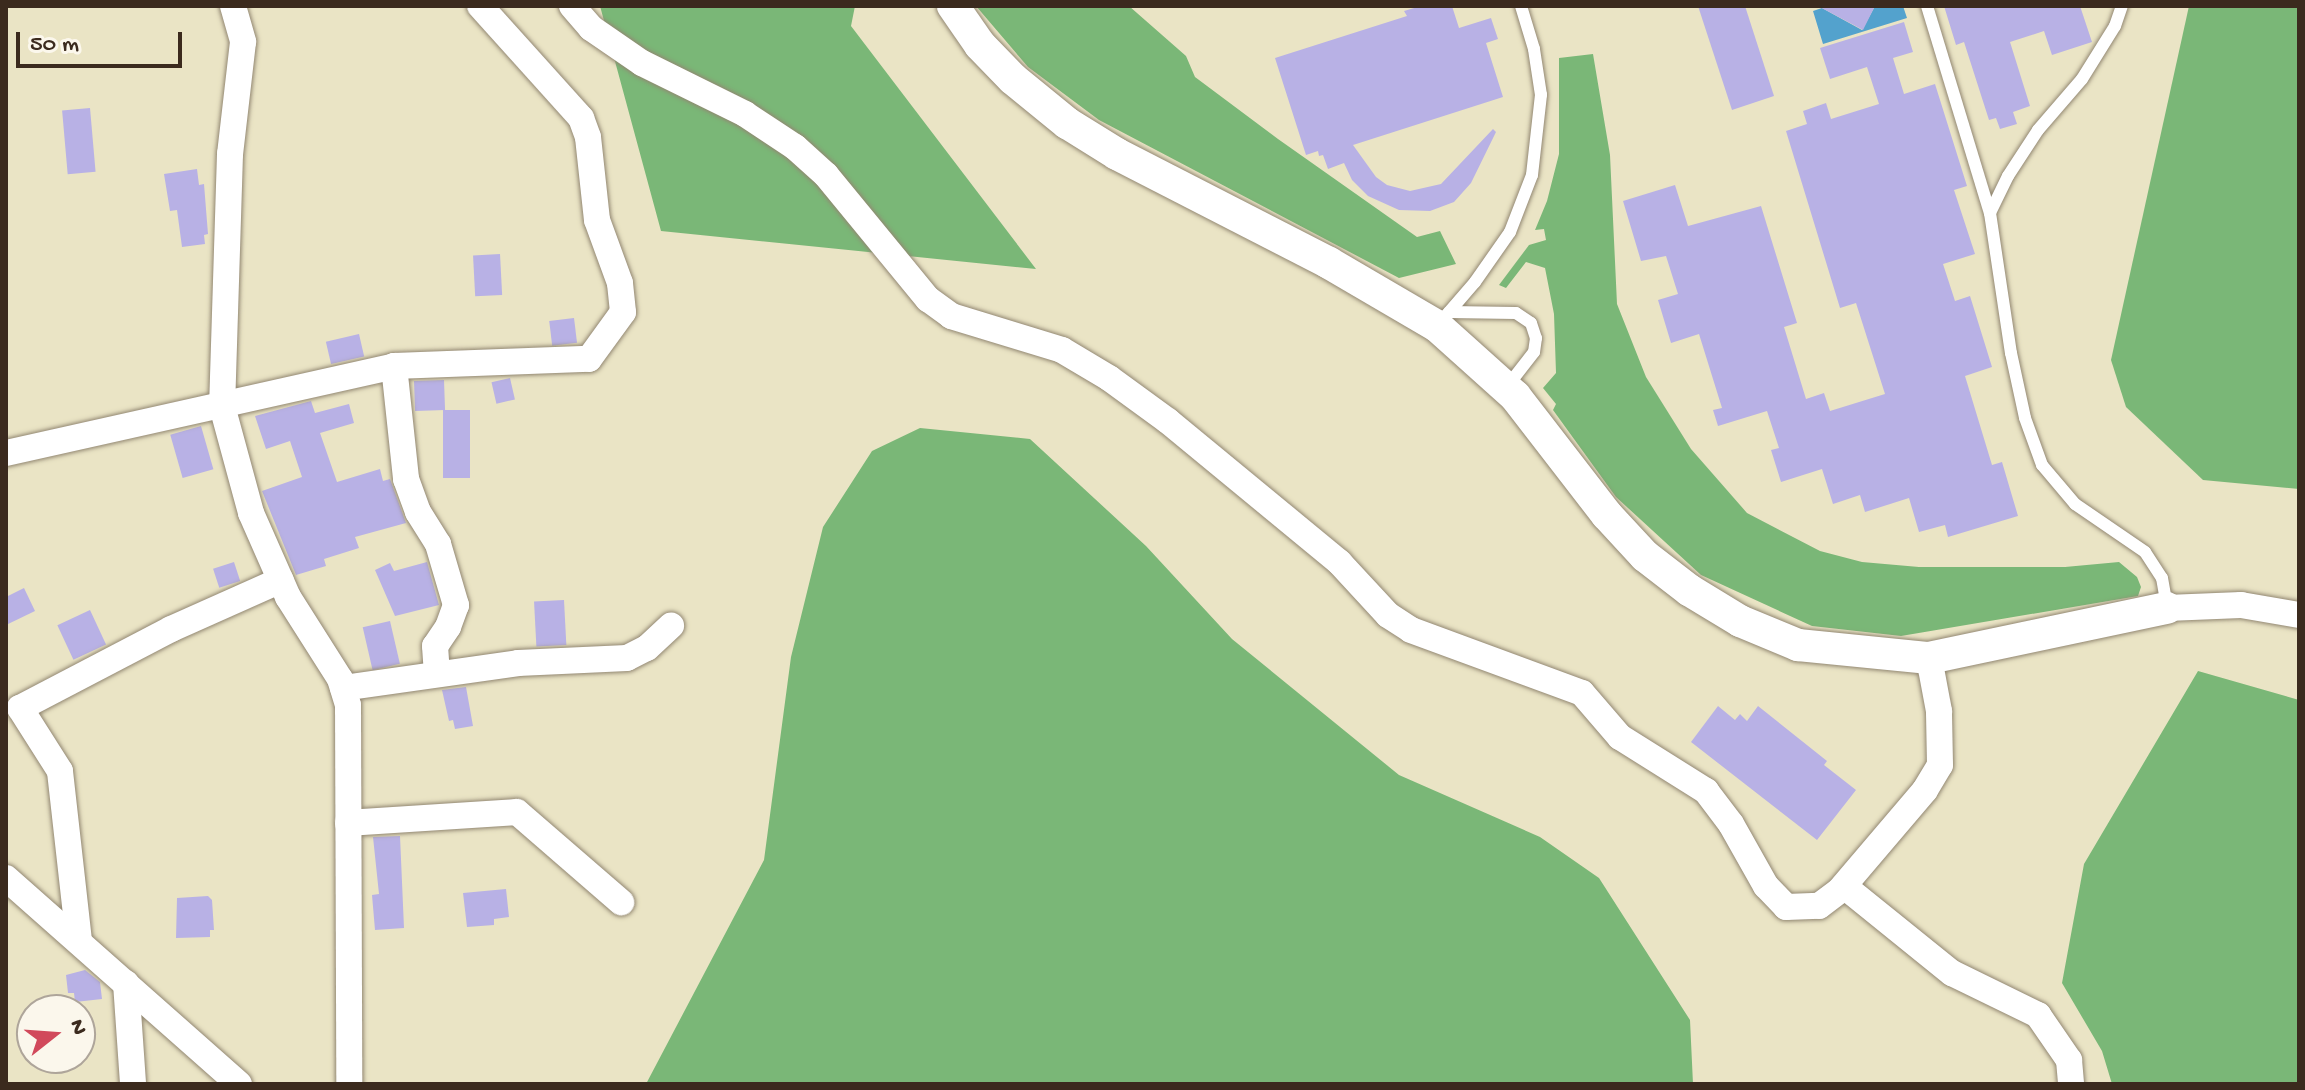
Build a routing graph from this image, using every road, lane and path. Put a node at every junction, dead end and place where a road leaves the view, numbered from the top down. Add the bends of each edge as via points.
1 (233, 6) edge
2 (480, 6) edge
3 (572, 6) edge
4 (953, 6) edge
5 (1523, 6) edge
6 (1927, 6) edge
7 (2122, 6) edge
8 (1990, 213) junction
9 (1443, 319) junction
10 (394, 366) junction
11 (1506, 388) junction
12 (222, 406) junction
13 (6, 453) edge
14 (281, 580) junction
15 (2167, 608) junction
16 (2299, 615) edge
17 (671, 626) dead end
18 (1929, 658) junction
19 (437, 674) junction
20 (343, 688) junction
21 (348, 823) junction
22 (6, 878) edge
23 (1844, 886) junction
24 (621, 902) dead end
25 (79, 941) junction
26 (126, 983) junction
27 (133, 1084) edge
28 (239, 1084) edge
29 (349, 1084) edge
30 (2071, 1084) edge

1 - 12 street via 243,42 230,154
2 - 10 street via 581,118 597,220 620,283 623,312 589,359
3 - 23 street via 591,28 642,63 745,114 795,147 826,175 928,299 951,316 1062,350 1168,421 1339,562 1388,615 1411,630 1582,693 1620,737 1706,791 1766,886 1786,907 1819,906
4 - 9 street via 1013,79 1067,123 1117,154
5 - 9 lane via 1541,95 1532,175 1510,232
6 - 8 lane
7 - 8 lane via 2082,79 2038,130
8 - 15 lane via 2011,353 2042,465 2075,504 2145,552 2162,578
9 - 11 street
9 - 11 lane via 1516,313 1531,323 1534,352
10 - 12 street
10 - 19 street via 406,479 438,544 456,605 435,646
11 - 18 street via 1607,515 1645,556 1689,590 1740,621 1798,645
12 - 13 street
12 - 14 street via 251,513
14 - 20 street
14 - 25 street via 171,629 20,708 60,771
15 - 16 street via 2241,605
15 - 18 street
17 - 19 street via 627,658 518,663
18 - 23 street via 1939,711 1940,765
19 - 20 street
20 - 21 street via 348,705
21 - 24 street via 517,812
21 - 29 street
22 - 25 street
23 - 30 street via 1952,973 2038,1015 2069,1060
25 - 26 street
26 - 27 street
26 - 28 street

